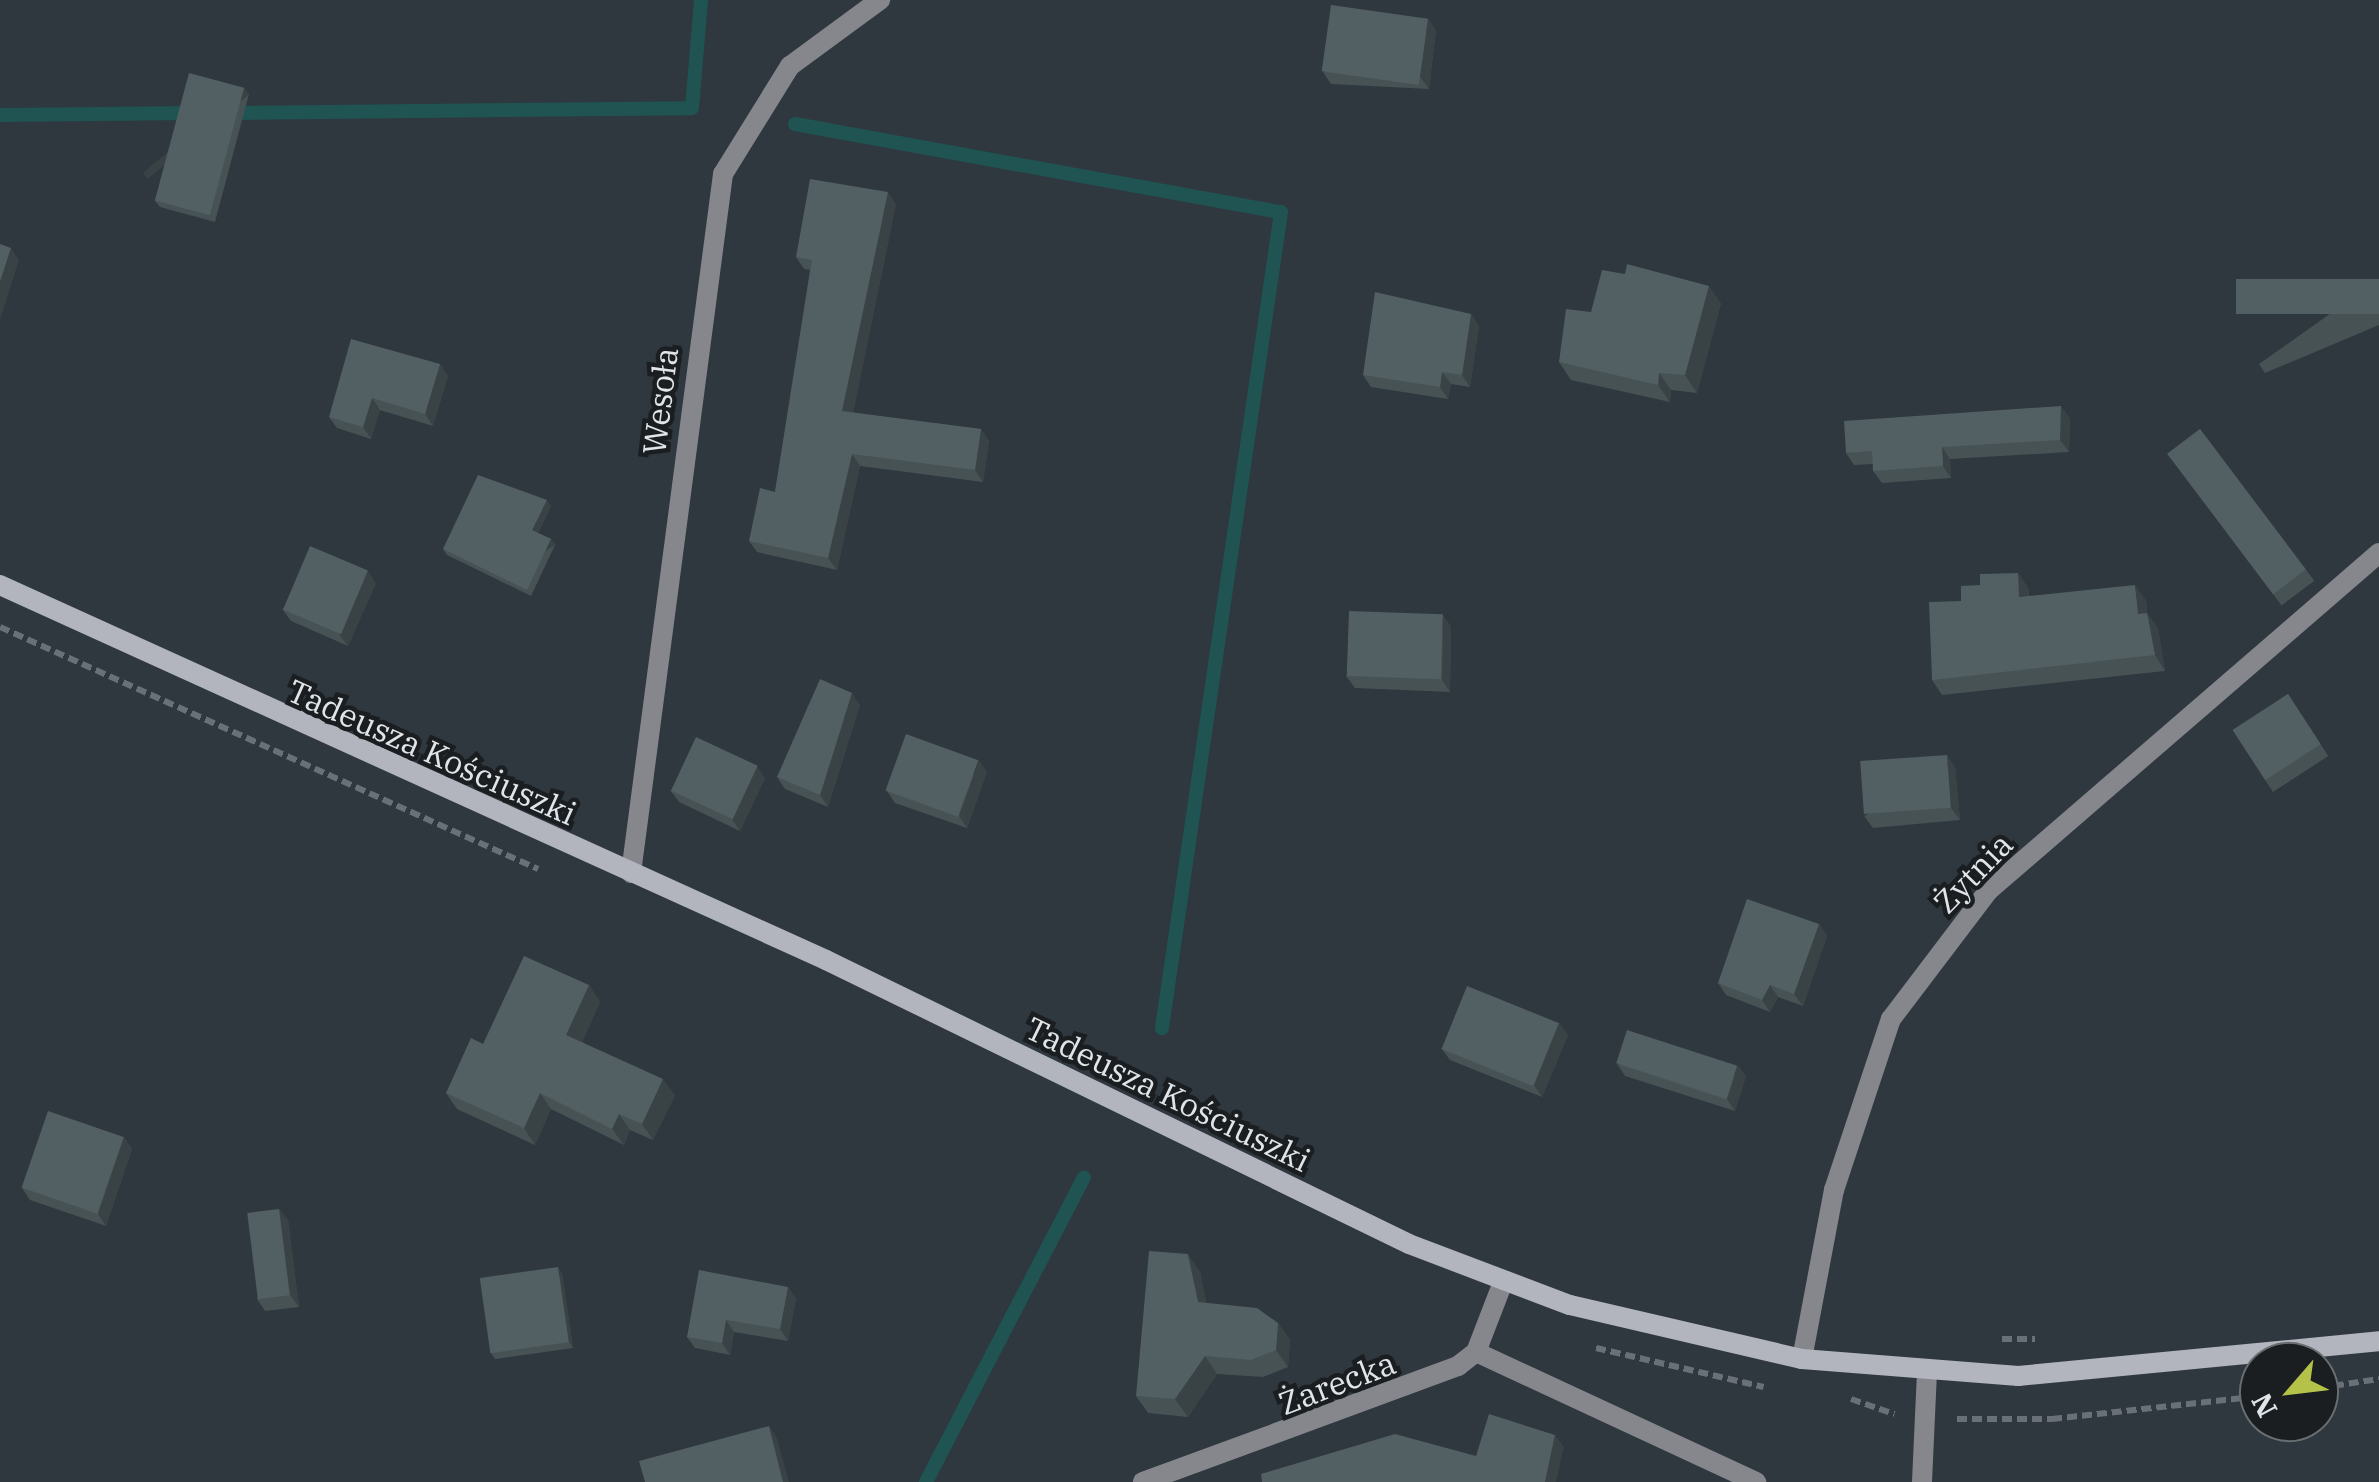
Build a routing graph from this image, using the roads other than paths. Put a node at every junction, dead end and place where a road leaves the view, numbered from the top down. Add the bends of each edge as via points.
1 (880, 0) edge
2 (2379, 552) edge
3 (0, 586) edge
4 (631, 873) junction
5 (1503, 1282) junction
6 (2379, 1342) edge
7 (1476, 1352) junction
8 (1802, 1359) junction
9 (1928, 1371) junction
10 (1143, 1482) edge
11 (1756, 1482) edge
12 (1922, 1482) edge

1 - 4 street, Wesoła via 790,66 723,174
2 - 8 street, Żytnia via 1988,891 1891,1019 1834,1190
3 - 4 main road, Tadeusza Kościuszki
4 - 5 main road, Tadeusza Kościuszki
5 - 7 street
5 - 8 main road, Tadeusza Kościuszki via 1638,1325
6 - 9 main road, Tadeusza Kościuszki via 2154,1369
7 - 10 street, Żarecka via 1436,1376
7 - 11 street
8 - 9 main road, Tadeusza Kościuszki
9 - 12 street

